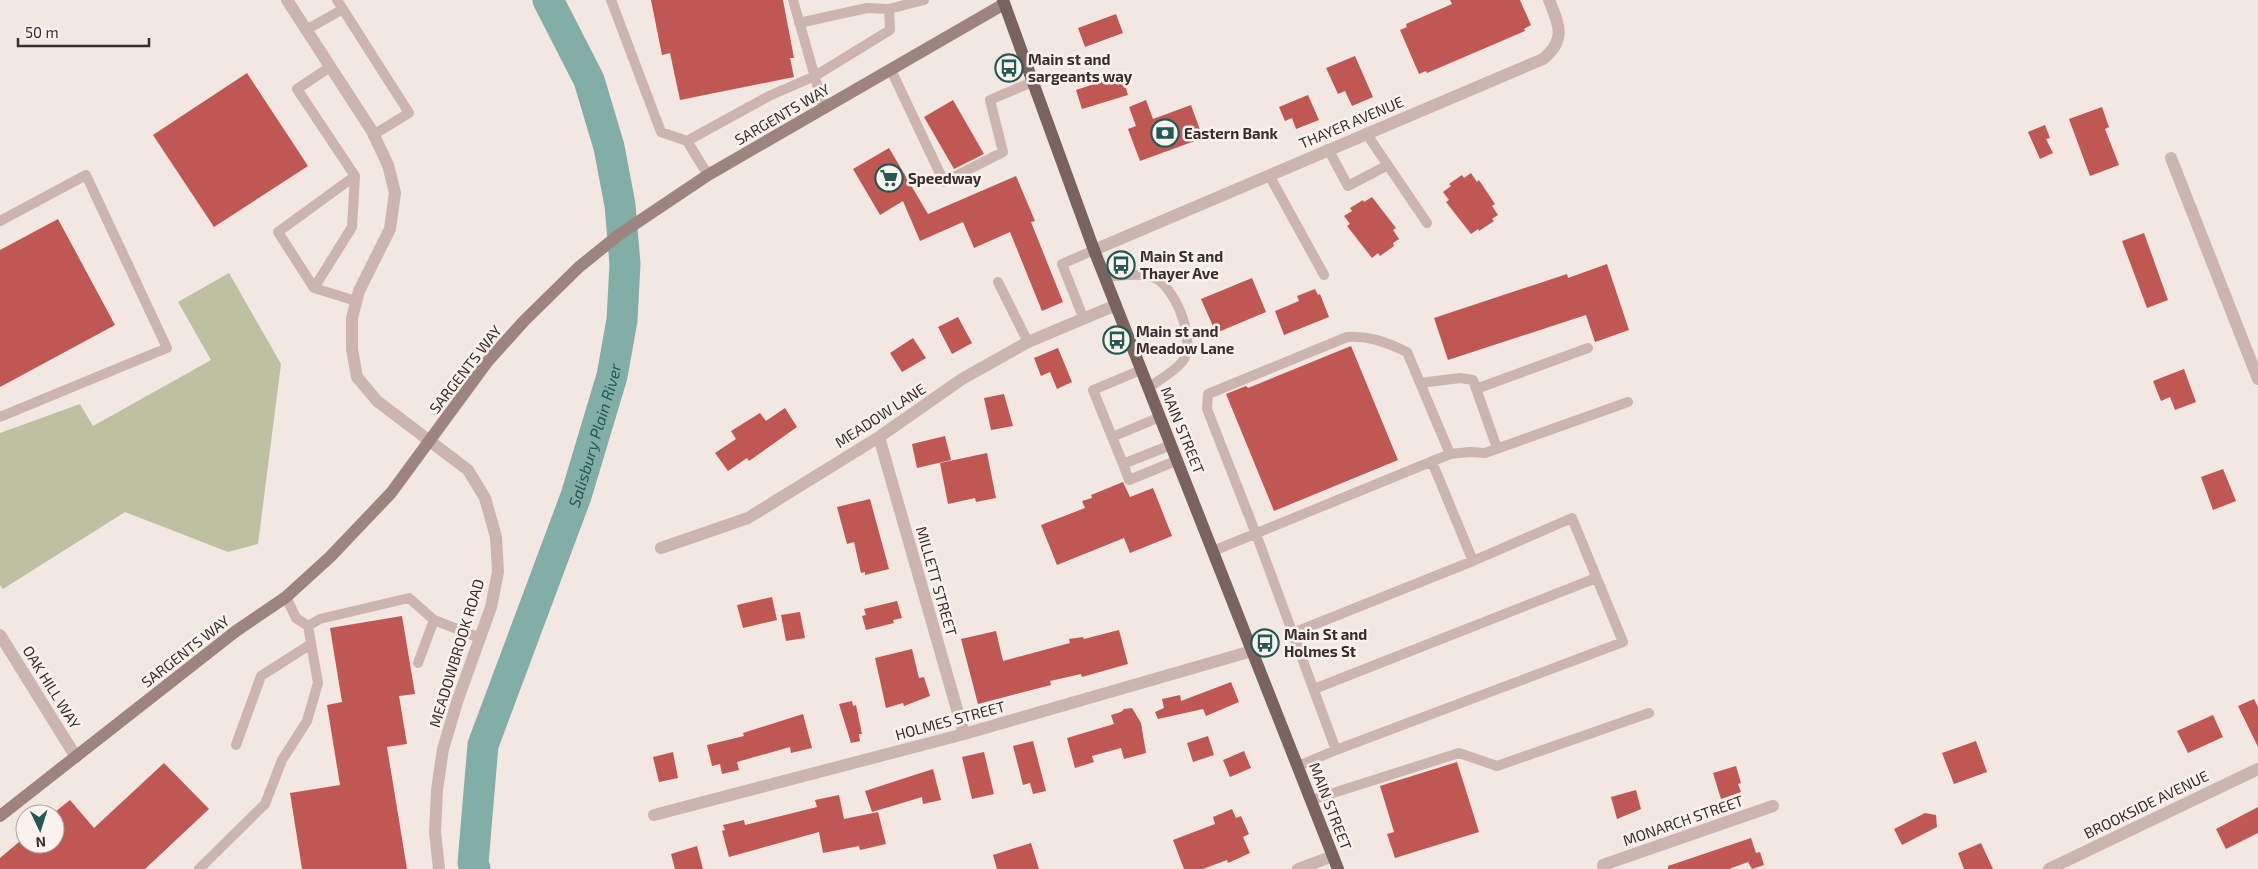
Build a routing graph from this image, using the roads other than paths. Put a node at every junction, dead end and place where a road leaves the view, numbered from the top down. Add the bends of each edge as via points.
1 (287, 0) edge
2 (337, 0) edge
3 (610, 0) edge
4 (793, 0) edge
5 (924, 0) edge
6 (1549, 0) edge
7 (1004, 2) edge
8 (866, 4) edge
9 (343, 9) junction
10 (889, 9) junction
11 (800, 23) junction
12 (306, 30) junction
13 (330, 67) junction
14 (891, 70) junction
15 (815, 76) junction
16 (1032, 82) junction
17 (824, 109) junction
18 (1366, 133) junction
19 (373, 134) junction
20 (687, 141) junction
21 (1328, 149) junction
22 (2171, 158) dead end
23 (1386, 166) junction
24 (1269, 174) junction
25 (708, 175) junction
26 (355, 176) junction
27 (0, 220) edge
28 (1427, 223) dead end
29 (1094, 250) junction
30 (1324, 275) dead end
31 (1105, 277) junction
32 (998, 282) dead end
33 (314, 288) junction
34 (356, 301) junction
35 (1116, 305) junction
36 (1083, 317) junction
37 (1028, 342) junction
38 (1588, 348) dead end
39 (1141, 370) junction
40 (2258, 379) edge
41 (1420, 383) junction
42 (1148, 388) junction
43 (1476, 388) junction
44 (1628, 402) dead end
45 (0, 417) edge
46 (1160, 417) junction
47 (879, 437) junction
48 (1112, 437) junction
49 (430, 440) junction
50 (1172, 445) junction
51 (1497, 448) junction
52 (1450, 454) junction
53 (1178, 460) junction
54 (1432, 462) junction
55 (1123, 464) junction
56 (1256, 534) junction
57 (661, 548) dead end
58 (1213, 552) junction
59 (1473, 561) junction
60 (1596, 578) junction
61 (286, 597) junction
62 (434, 620) junction
63 (308, 626) junction
64 (1293, 633) junction
65 (0, 635) edge
66 (480, 638) junction
67 (311, 644) junction
68 (1252, 651) junction
69 (418, 663) dead end
70 (1314, 689) junction
71 (1650, 712) dead end
72 (964, 734) junction
73 (236, 745) dead end
74 (1336, 750) junction
75 (76, 757) junction
76 (1298, 766) junction
77 (2258, 769) edge
78 (1311, 800) junction
79 (1773, 806) dead end
80 (0, 816) edge
81 (654, 816) dead end
82 (1333, 856) junction
83 (1604, 867) edge
84 (200, 869) edge
85 (439, 869) edge
86 (1298, 869) edge
87 (1338, 869) edge
88 (2049, 869) edge

1 - 12 street, MEADOWBROOK ROAD
2 - 9 lane
3 - 20 lane via 661,132
4 - 11 lane
5 - 10 lane
6 - 18 street, THAYER AVENUE via 1558,22 1559,41 1554,50 1529,65
7 - 14 main road, SARGENTS WAY
7 - 16 main road, MAIN STREET
8 - 10 lane
8 - 11 lane
9 - 12 lane
9 - 19 lane via 410,113
10 - 15 lane via 890,30
11 - 15 lane
12 - 13 street, MEADOWBROOK ROAD
13 - 19 street, MEADOWBROOK ROAD
13 - 26 lane via 297,89
14 - 16 lane via 944,182 1003,152 990,100
14 - 17 main road, SARGENTS WAY
15 - 17 lane
15 - 20 lane via 769,96
16 - 29 main road, MAIN STREET
17 - 25 main road, SARGENTS WAY
18 - 21 street, THAYER AVENUE
18 - 23 lane
19 - 34 street, MEADOWBROOK ROAD via 388,165 395,193 390,229
20 - 25 lane
21 - 23 lane via 1348,186
21 - 24 street, THAYER AVENUE
22 - 40 street
23 - 28 lane
24 - 29 street, THAYER AVENUE
24 - 30 lane
25 - 49 main road, SARGENTS WAY via 620,234 579,267 488,361
26 - 33 lane via 352,227
26 - 33 lane via 278,232
27 - 45 lane via 86,175 167,348
29 - 31 main road, MAIN STREET
29 - 36 lane via 1062,264
31 - 35 main road, MAIN STREET
31 - 42 lane via 1153,277 1164,283 1179,311 1189,337 1188,350 1182,362
32 - 37 lane
33 - 34 lane
34 - 49 street, MEADOWBROOK ROAD via 352,318 352,349 358,377 377,401
35 - 36 street, MEADOW LANE
35 - 39 main road, MAIN STREET
36 - 37 street, MEADOW LANE
37 - 47 street, MEADOW LANE via 962,379
38 - 43 lane
39 - 42 main road, MAIN STREET
39 - 48 lane via 1093,390
41 - 43 lane via 1460,378 1473,380
41 - 52 lane
41 - 56 lane via 1407,352 1384,341 1360,336 1347,337 1208,394 1207,409
42 - 46 main road, MAIN STREET
43 - 51 lane
44 - 51 lane
46 - 48 lane
46 - 50 main road, MAIN STREET
47 - 57 street, MEADOW LANE via 748,518
47 - 72 street, MILLETT STREET
48 - 55 lane
49 - 61 main road, SARGENTS WAY via 391,493 363,524
49 - 66 street, MEADOWBROOK ROAD via 468,470 484,498 496,537 495,589
50 - 53 main road, MAIN STREET
50 - 55 lane
51 - 52 lane
52 - 54 lane
53 - 55 lane via 1129,480
53 - 58 main road, MAIN STREET
54 - 56 lane
54 - 59 lane
56 - 58 lane
56 - 64 lane
58 - 68 main road, MAIN STREET
59 - 60 lane via 1572,518
59 - 64 lane
60 - 70 lane
60 - 74 lane via 1623,642
61 - 63 lane via 296,618
61 - 75 main road, SARGENTS WAY via 236,631
62 - 63 lane via 409,598 320,619
62 - 66 lane
62 - 69 lane
63 - 67 lane
64 - 70 lane
65 - 75 street, OAK HILL WAY
66 - 85 street, MEADOWBROOK ROAD via 443,749 435,832
67 - 73 lane via 261,676
67 - 84 lane via 318,683 307,721 282,760 265,804
68 - 72 street, HOLMES STREET
68 - 76 main road, MAIN STREET
70 - 74 lane
71 - 78 lane via 1497,766 1459,753
72 - 81 street, HOLMES STREET
74 - 76 lane
75 - 80 main road, SARGENTS WAY
76 - 78 main road, MAIN STREET
77 - 88 street, BROOKSIDE AVENUE
78 - 82 main road, MAIN STREET
79 - 83 street, MONARCH STREET
82 - 86 street
82 - 87 main road, MAIN STREET

